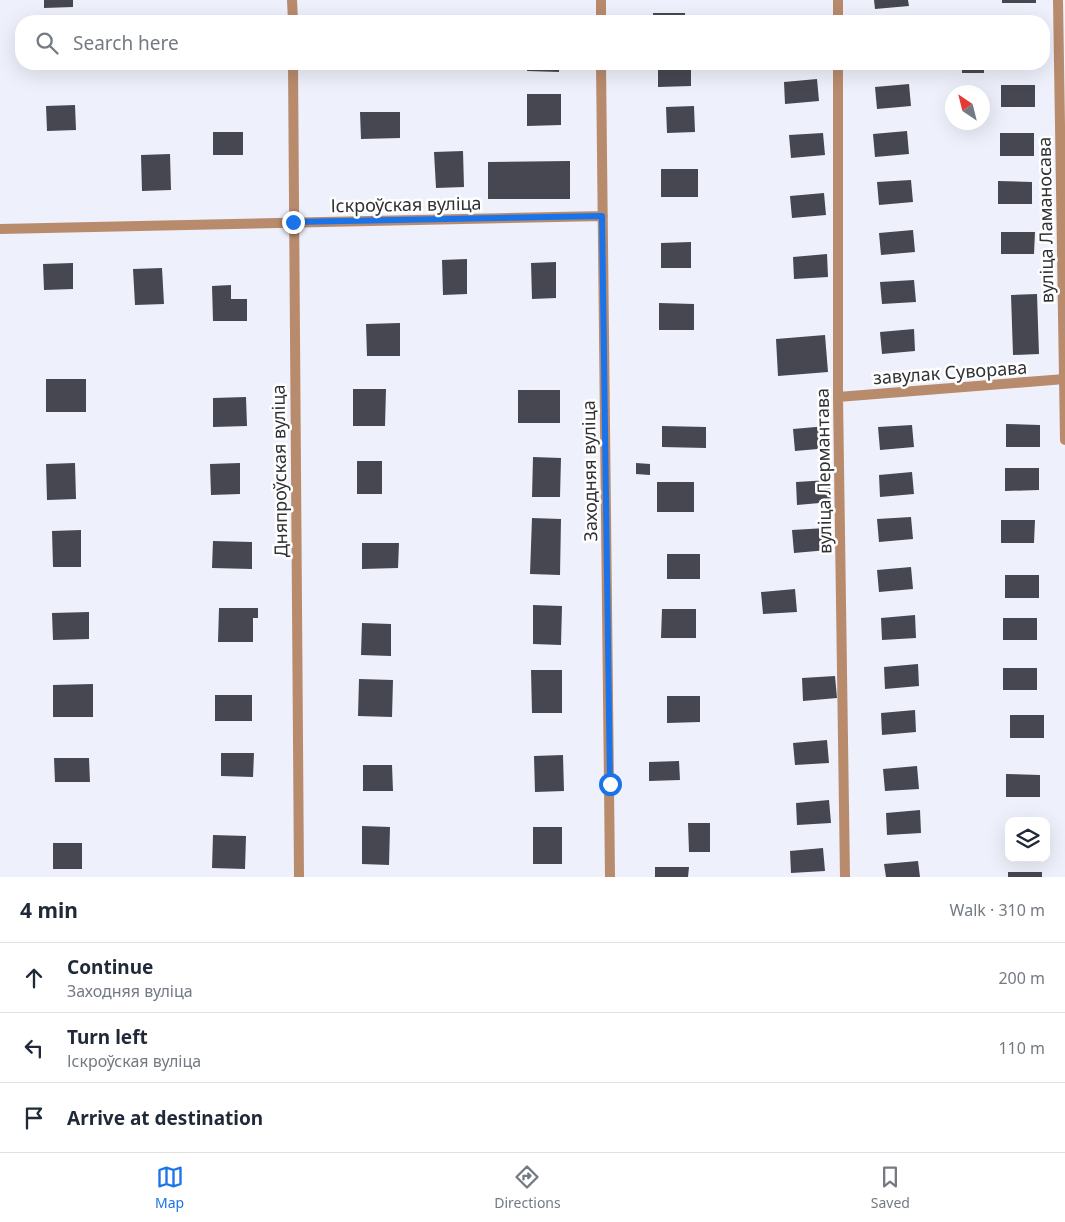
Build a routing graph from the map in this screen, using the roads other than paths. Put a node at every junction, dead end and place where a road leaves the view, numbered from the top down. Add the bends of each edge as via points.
1 (292, 0) edge
2 (601, 0) edge
3 (838, 0) edge
4 (1058, 0) edge
5 (292, 15) edge
6 (601, 15) edge
7 (838, 15) edge
8 (293, 70) edge
9 (601, 70) edge
10 (838, 70) edge
11 (602, 216) junction
12 (293, 222) junction
13 (0, 229) edge
14 (1065, 379) edge
15 (838, 397) junction
16 (1065, 440) edge
17 (299, 877) edge
18 (610, 877) edge
19 (846, 877) edge

1 - 5 street
2 - 6 street
3 - 7 street
4 - 14 street, вуліца Ламаносава
8 - 12 street, Дняпроўская вуліца
9 - 11 street, Заходняя вуліца
10 - 15 street, вуліца Лермантава
11 - 12 street, Іскроўская вуліца
11 - 18 street, Заходняя вуліца
12 - 13 street, Іскроўская вуліца
12 - 17 street, Дняпроўская вуліца
14 - 15 street, завулак Суворава
14 - 16 street, вуліца Ламаносава
15 - 19 street, вуліца Лермантава

